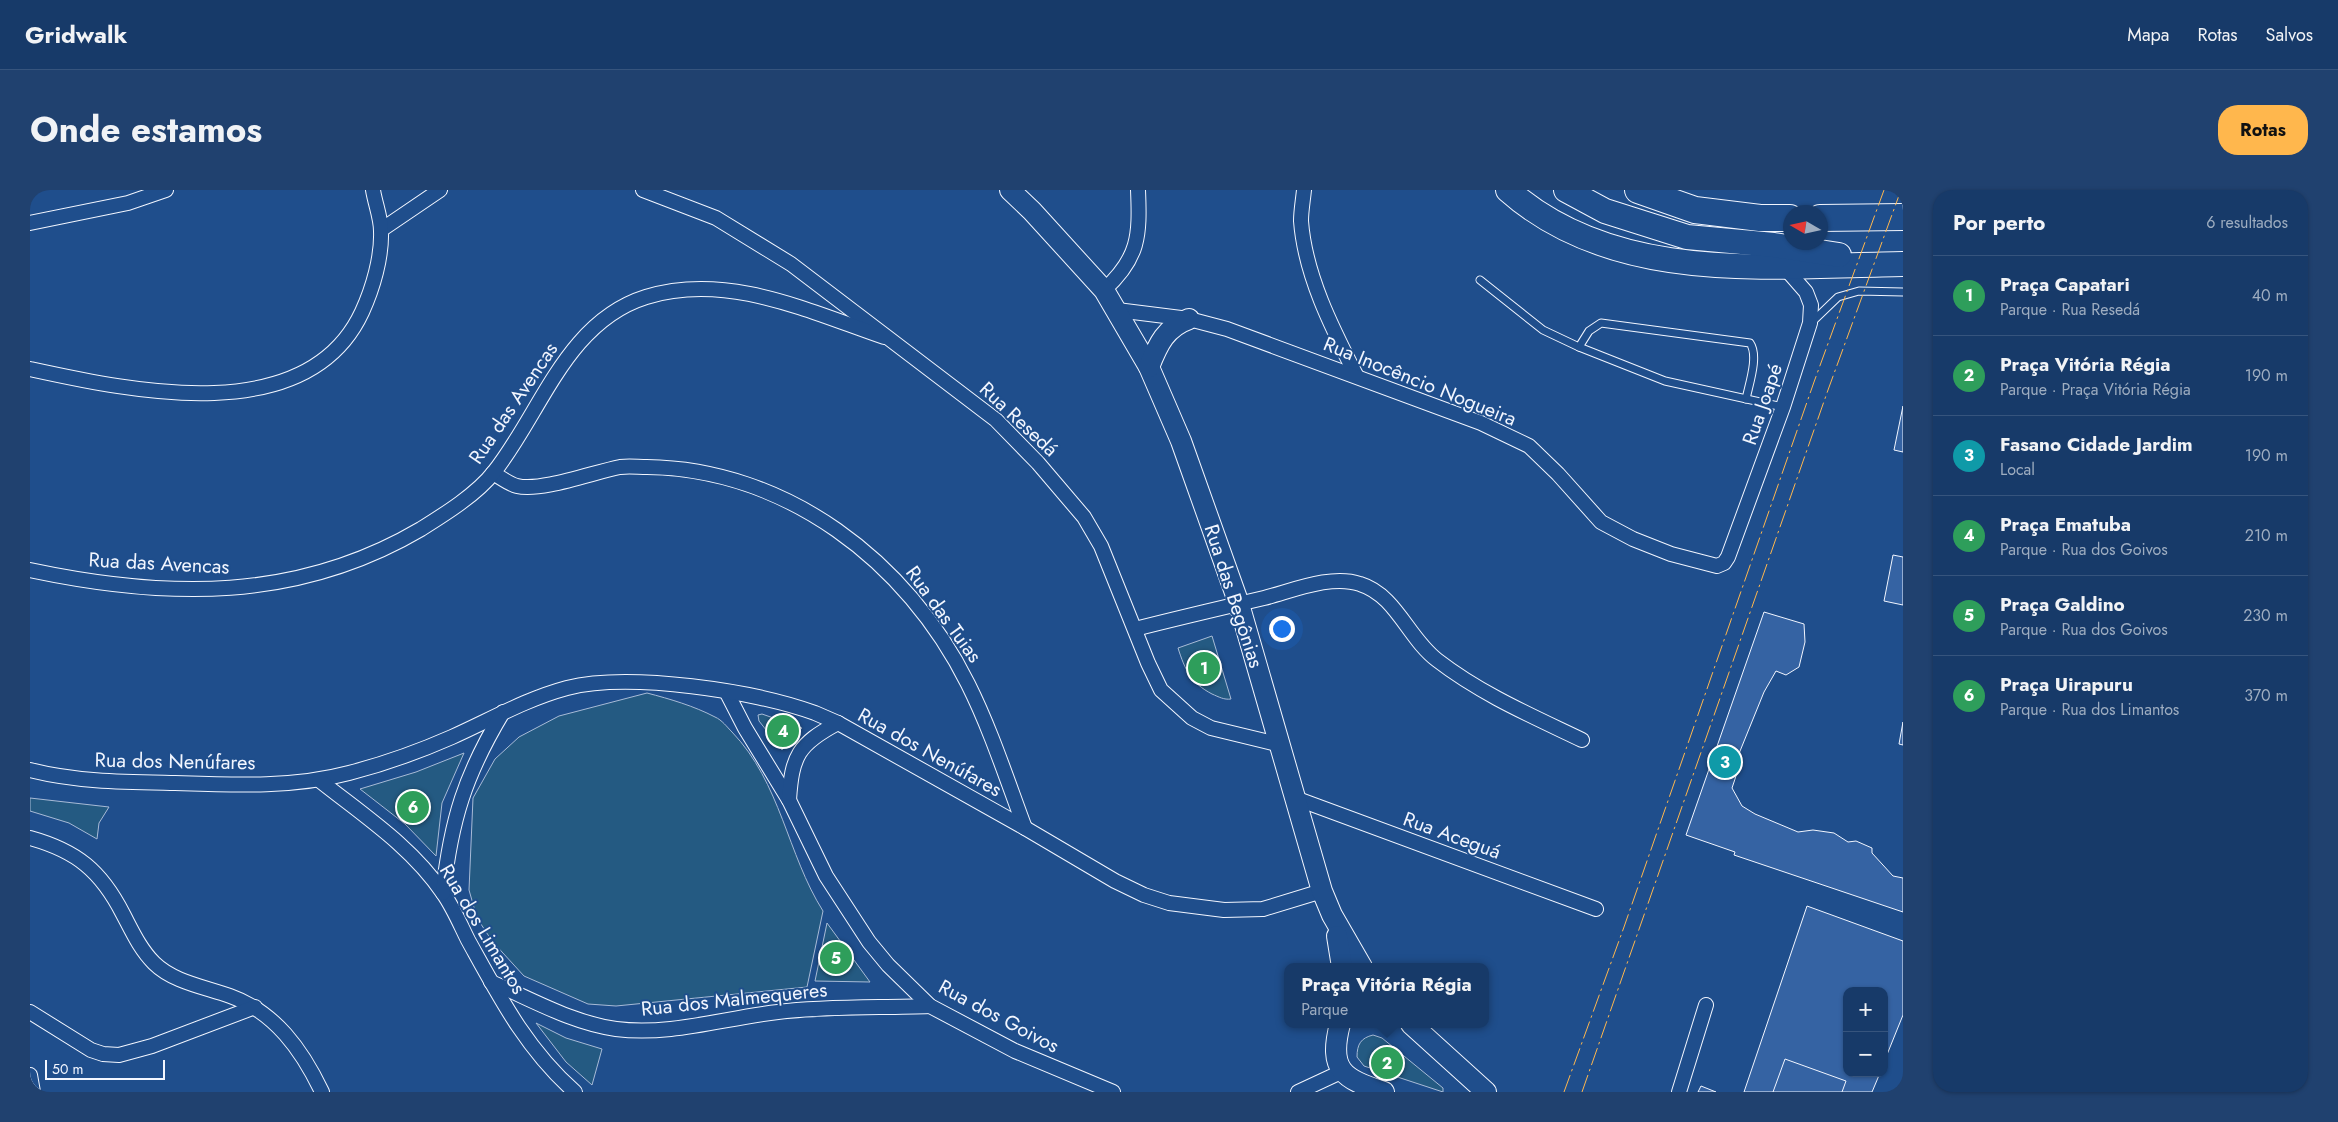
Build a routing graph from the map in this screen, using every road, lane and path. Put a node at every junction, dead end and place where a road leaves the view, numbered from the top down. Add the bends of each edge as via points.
1 (166, 190) edge
2 (373, 190) edge
3 (440, 190) edge
4 (643, 190) edge
5 (1010, 190) edge
6 (1138, 190) edge
7 (1304, 190) edge
8 (1508, 190) edge
9 (1566, 190) edge
10 (1638, 190) edge
11 (141, 194) edge
12 (1903, 217) edge
13 (1783, 218) edge
14 (1828, 218) edge
15 (30, 223) edge
16 (381, 230) junction
17 (1898, 265) edge
18 (1785, 268) junction
19 (1480, 280) dead end
20 (1104, 290) junction
21 (1903, 292) edge
22 (1117, 310) junction
23 (1190, 319) junction
24 (1810, 323) junction
25 (884, 337) junction
26 (1579, 347) junction
27 (1149, 367) junction
28 (30, 369) edge
29 (1356, 375) junction
30 (1746, 399) junction
31 (1783, 408) junction
32 (493, 473) junction
33 (1728, 557) joint
34 (30, 570) edge
35 (1239, 604) junction
36 (1135, 629) junction
37 (727, 693) junction
38 (503, 712) junction
39 (838, 723) junction
40 (1582, 740) dead end
41 (1281, 745) junction
42 (30, 770) edge
43 (319, 780) junction
44 (1294, 798) junction
45 (789, 800) junction
46 (1025, 828) junction
47 (30, 838) edge
48 (1322, 891) junction
49 (443, 894) junction
50 (1596, 909) dead end
51 (1332, 915) junction
52 (1341, 963) edge
53 (1360, 963) edge
54 (491, 982) junction
55 (1706, 1004) dead end
56 (930, 1006) junction
57 (255, 1007) junction
58 (30, 1012) edge
59 (1339, 1028) edge
60 (1415, 1028) edge
61 (1341, 1072) junction
62 (30, 1075) edge
63 (33, 1092) edge
64 (322, 1092) edge
65 (575, 1092) edge
66 (1113, 1092) edge
67 (1298, 1092) edge
68 (1384, 1092) edge
69 (1486, 1092) edge
70 (1679, 1092) edge

1 - 11 street
2 - 16 street
3 - 16 street
4 - 25 street, Rua Resedá via 716,218 791,264
5 - 20 main road, Rua das Begônias
6 - 20 street via 1137,238 1122,274
7 - 29 street via 1301,219 1305,250 1321,299
8 - 18 highway via 1526,206 1572,234 1613,248 1664,259
9 - 17 highway via 1605,211 1687,237 1774,245
10 - 13 highway via 1695,210
11 - 15 street
12 - 14 highway
16 - 28 street via 377,266 368,300 356,325 343,344 321,363 277,384 248,391 177,391 128,387
17 - 18 highway
18 - 24 street, Rua Joapé via 1806,292 1811,305
19 - 26 lane via 1543,330
20 - 22 main road, Rua das Begônias
21 - 24 lane via 1859,291 1838,297
22 - 23 street, Rua Inocêncio Nogueira
22 - 27 main road, Rua das Begônias
23 - 27 main road via 1175,324 1157,347
23 - 29 street, Rua Inocêncio Nogueira
24 - 31 street, Rua Joapé
25 - 32 street, Rua das Avencas via 756,294 688,290 645,298 610,314 581,340
25 - 36 street, Rua Resedá via 996,420 1038,463 1084,517 1101,546
26 - 30 lane via 1665,381
26 - 30 lane via 1589,331 1601,322 1743,340 1754,348
27 - 35 main road, Rua das Begônias via 1181,441
29 - 33 street, Rua Inocêncio Nogueira via 1481,423 1529,446 1601,522 1633,539 1671,554 1717,566
30 - 31 lane
31 - 33 street, Rua Joapé
32 - 34 street, Rua das Avencas via 447,513 410,535 353,563 305,578 252,586 197,589 125,586
32 - 46 street, Rua das Tuias via 517,486 526,486 545,485 622,467 668,467 713,474 766,491 812,513 855,542 887,570 915,601 942,640 968,683
35 - 36 street
35 - 40 street via 1323,583 1359,583 1384,598 1435,659 1508,704
35 - 41 main road, Rua das Begônias
36 - 41 street, Rua Resedá via 1161,690 1192,718 1211,728
37 - 38 street, Rua dos Nenúfares via 671,684 608,682 569,687
37 - 39 street, Rua dos Nenúfares via 790,704
37 - 45 street, Rua dos Goivos
38 - 43 street, Rua dos Nenúfares via 415,754
38 - 49 street via 472,768 456,810
39 - 45 street via 815,735 800,748 791,773
39 - 46 street, Rua dos Nenúfares
41 - 44 main road, Rua das Begônias
42 - 43 street, Rua dos Nenúfares via 72,778 139,782 234,785
43 - 49 street, Rua dos Limantos via 397,841 425,869
44 - 48 main road, Rua das Begônias
44 - 50 street, Rua Aceguá
45 - 56 street, Rua dos Goivos via 826,876 850,914 888,965
46 - 48 street, Rua dos Nenúfares via 1115,880 1169,903 1224,910 1263,909
47 - 57 street via 78,857 97,873 154,964 199,987
48 - 51 main road, Rua das Begônias
49 - 54 street, Rua dos Limantos
51 - 52 main road, Rua das Begônias
51 - 53 main road, Rua das Begônias
54 - 56 street, Rua dos Malmequeres via 589,1023 616,1029 674,1029 777,1012 826,1008
54 - 65 street, Rua dos Limantos via 530,1046
55 - 70 street
56 - 66 street, Rua dos Goivos via 1015,1051
57 - 58 street via 152,1046 119,1054 91,1050
57 - 64 street via 295,1044
59 - 61 main road via 1335,1050
60 - 69 main road
61 - 67 street
61 - 68 main road via 1351,1080
62 - 63 street

